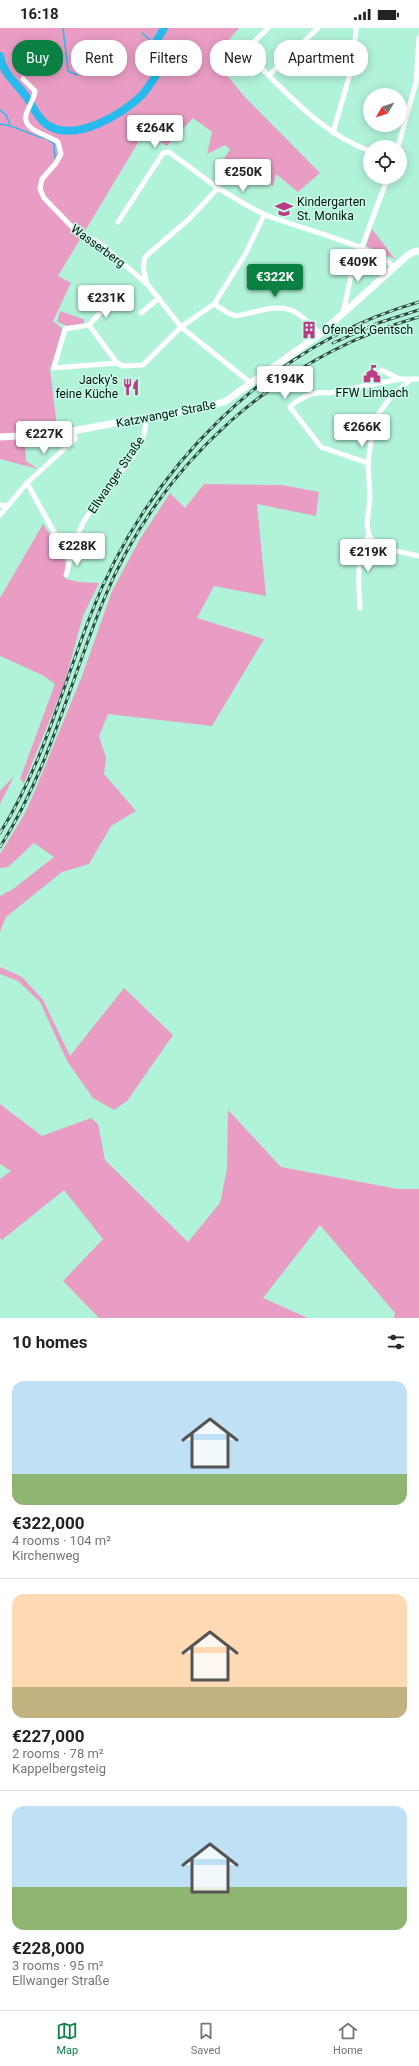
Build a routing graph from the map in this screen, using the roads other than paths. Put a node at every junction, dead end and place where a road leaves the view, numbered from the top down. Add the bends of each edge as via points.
1 (268, 28) edge
2 (318, 28) edge
3 (356, 28) edge
4 (419, 38) edge
5 (269, 75) junction
6 (23, 79) dead end
7 (417, 82) edge
8 (333, 133) junction
9 (400, 140) edge
10 (363, 149) edge
11 (385, 184) edge
12 (218, 188) junction
13 (264, 214) junction
14 (118, 222) dead end
15 (362, 249) junction
16 (419, 251) edge
17 (419, 256) edge
18 (404, 261) junction
19 (394, 268) junction
20 (148, 285) junction
21 (159, 298) junction
22 (114, 302) dead end
23 (214, 304) junction
24 (141, 313) dead end
25 (343, 314) junction
26 (89, 326) junction
27 (181, 327) junction
28 (320, 334) junction
29 (117, 363) junction
30 (381, 370) dead end
31 (400, 379) junction
32 (419, 379) edge
33 (410, 380) junction
34 (252, 384) junction
35 (145, 419) junction
36 (73, 432) junction
37 (0, 437) edge
38 (368, 462) junction
39 (27, 483) junction
40 (0, 505) edge
41 (6, 506) junction
42 (0, 515) edge
43 (369, 535) junction
44 (72, 555) junction
45 (419, 556) edge
46 (66, 575) dead end
47 (360, 608) dead end

1 - 5 street via 244,52
2 - 5 street
3 - 8 street via 353,63
4 - 7 street
5 - 8 street via 298,106
6 - 20 street, Wasserberg via 35,91 26,116 29,127 58,142 61,154 42,179 40,189 44,198 75,230 101,244
7 - 9 street
8 - 10 street
11 - 15 street
12 - 13 street
12 - 14 street via 169,152 163,153
12 - 20 street via 189,219 145,257 144,275
13 - 15 street
13 - 23 street via 246,253
15 - 19 street via 388,260
15 - 25 street via 351,276
16 - 18 main road, Katzwanger Straße via 413,252
17 - 18 main road, Katzwanger Straße
18 - 19 main road, Katzwanger Straße
19 - 25 main road, Katzwanger Straße
20 - 21 street, Wasserberg
21 - 24 street
21 - 27 street, Wasserberg
22 - 26 street via 102,310
23 - 27 street
23 - 28 street via 232,315 239,316 272,307 287,307 303,316
25 - 28 main road, Katzwanger Straße
26 - 29 street
26 - 29 street via 65,329 54,368
27 - 29 street via 143,365 123,366
27 - 34 street, Wasserberg
28 - 34 main road, Katzwanger Straße
30 - 31 street
31 - 33 street
31 - 38 street via 329,393 317,392 297,400 290,407 321,447
32 - 33 street
33 - 38 street via 390,398 374,420
34 - 35 main road, Katzwanger Straße via 218,405
35 - 36 main road, Katzwanger Straße
35 - 44 street, Ellwanger Straße via 143,438 106,493 82,523
36 - 37 main road, Katzwanger Straße
36 - 39 street via 75,439
38 - 43 street
39 - 41 street
39 - 44 street via 65,552
40 - 41 street
41 - 42 street
43 - 45 street via 378,547
43 - 47 street via 365,540 360,560
44 - 46 street, Ellwanger Straße

